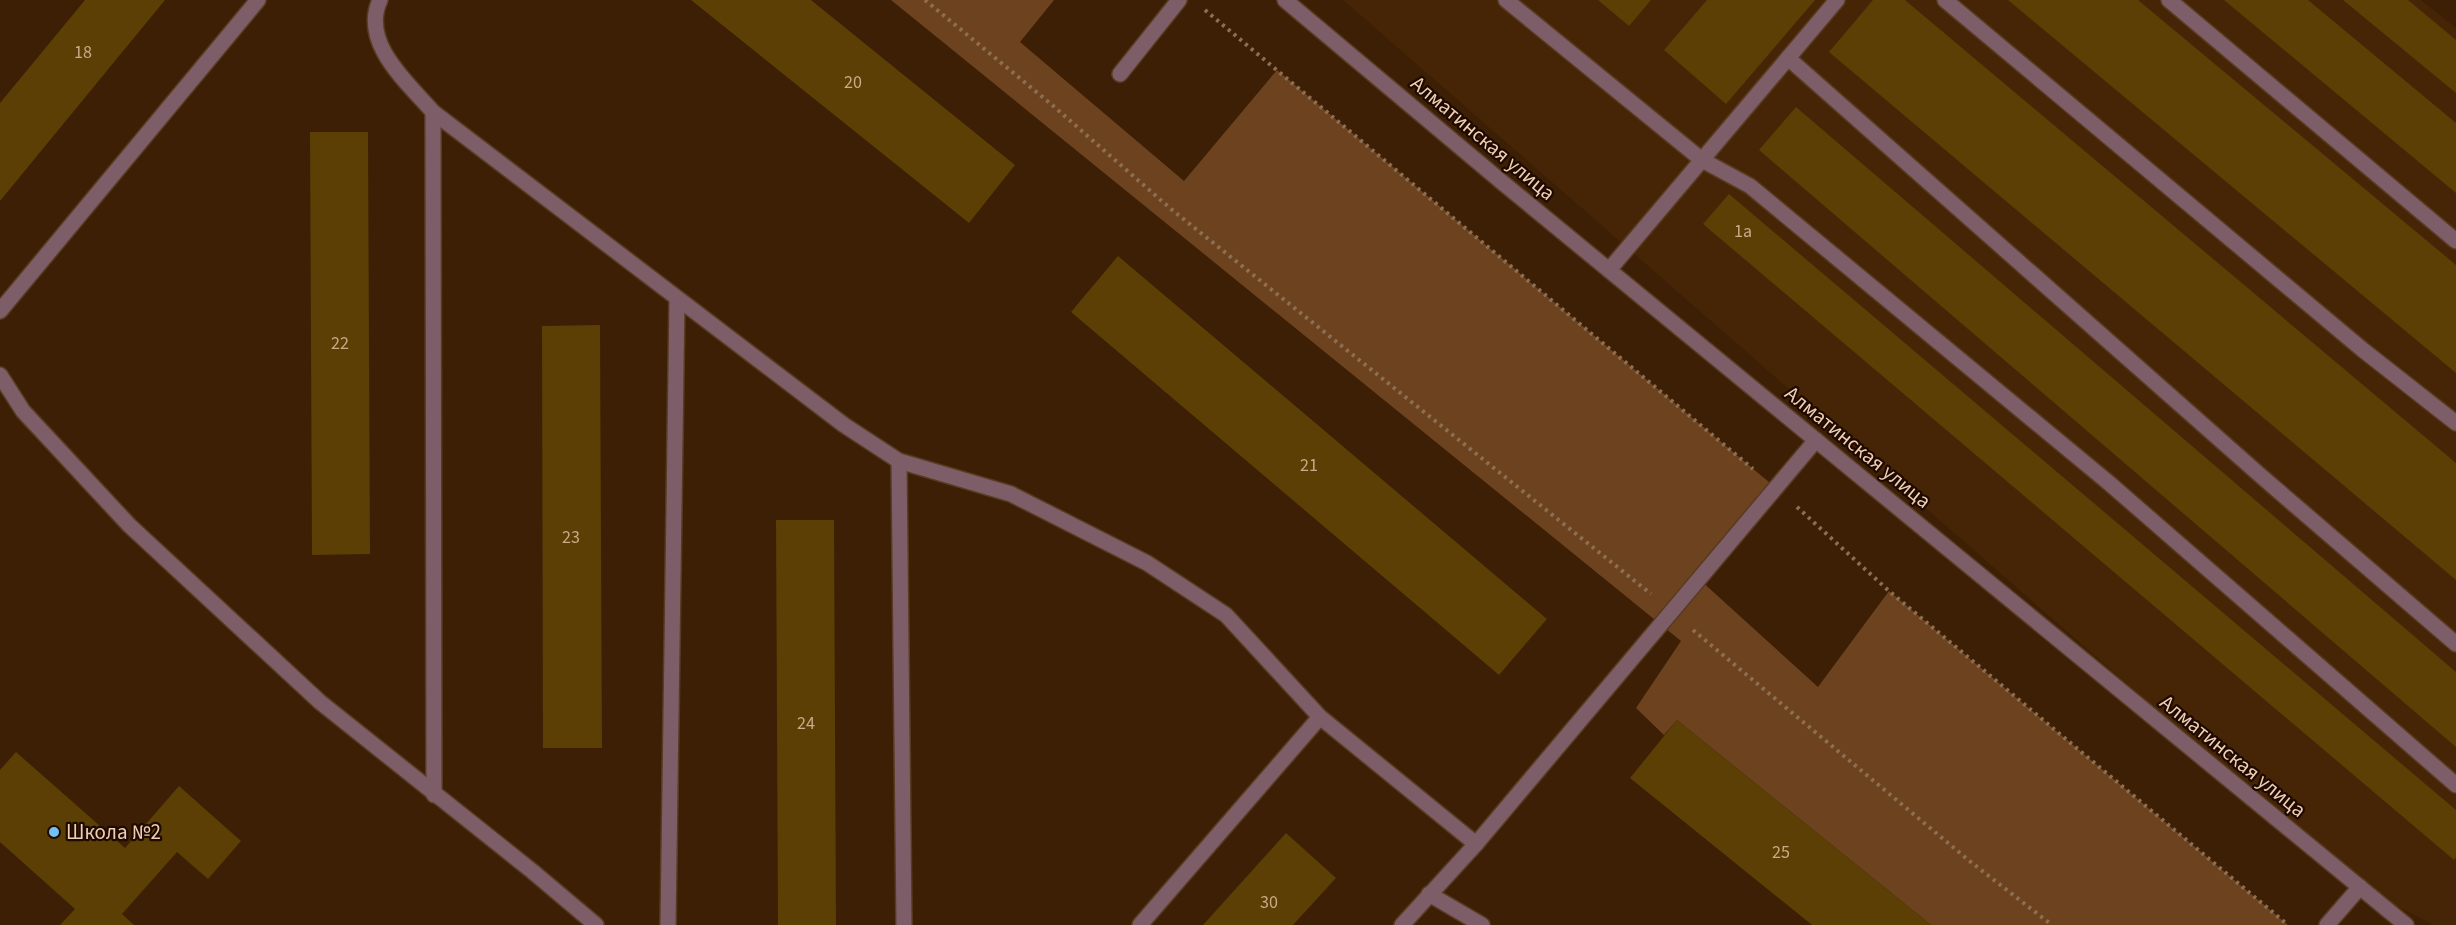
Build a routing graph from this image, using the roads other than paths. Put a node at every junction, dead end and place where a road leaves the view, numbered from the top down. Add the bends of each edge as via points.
1 (258, 0) edge
2 (380, 0) edge
3 (1179, 0) edge
4 (1285, 0) edge
5 (1506, 0) edge
6 (1837, 0) edge
7 (1945, 0) edge
8 (2169, 0) edge
9 (1788, 58) junction
10 (1120, 74) dead end
11 (433, 112) junction
12 (1702, 160) junction
13 (2456, 241) edge
14 (1609, 270) junction
15 (677, 299) junction
16 (0, 310) edge
17 (0, 375) edge
18 (2456, 423) edge
19 (1816, 440) junction
20 (899, 461) junction
21 (2456, 644) edge
22 (1320, 717) junction
23 (2456, 785) edge
24 (434, 795) junction
25 (1476, 844) junction
26 (2360, 887) junction
27 (1429, 894) junction
28 (596, 925) edge
29 (668, 925) edge
30 (904, 925) edge
31 (1140, 925) edge
32 (1402, 925) edge
33 (1482, 925) edge
34 (2327, 925) edge
35 (2406, 925) edge

1 - 16 street
2 - 11 street via 376,8 377,40 395,69
3 - 10 street
4 - 14 street, Алматинская улица
5 - 12 street
6 - 9 street
7 - 18 street
8 - 13 street
9 - 12 street
9 - 21 street
11 - 15 street
11 - 24 street
12 - 14 street
12 - 23 street via 1750,186 2109,483
14 - 19 street, Алматинская улица
15 - 20 street via 844,425
15 - 29 street
17 - 24 street via 23,411 129,525 320,702
19 - 25 street
19 - 26 street, Алматинская улица
20 - 22 street via 1011,494 1147,562 1226,615
20 - 30 street
22 - 25 street
22 - 31 street
24 - 28 street
25 - 27 street
26 - 34 street
26 - 35 street, Алматинская улица
27 - 32 street
27 - 33 street

